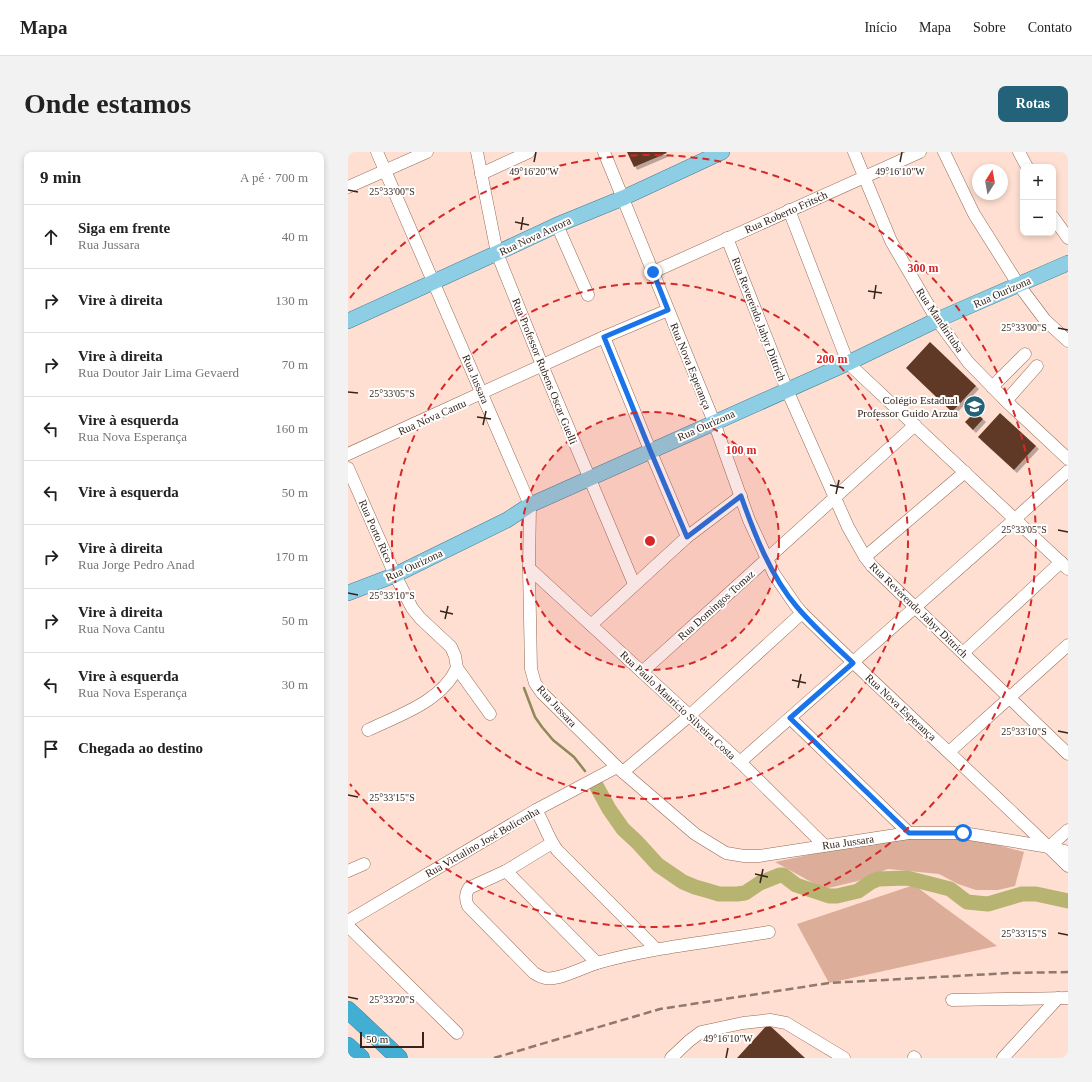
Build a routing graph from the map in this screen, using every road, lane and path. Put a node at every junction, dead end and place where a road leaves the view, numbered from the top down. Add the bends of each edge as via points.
1 (377, 152) edge
2 (426, 152) edge
3 (476, 152) edge
4 (528, 152) edge
5 (604, 152) edge
6 (722, 152) edge
7 (854, 152) edge
8 (920, 152) edge
9 (944, 152) edge
10 (1019, 152) edge
11 (1025, 164) edge
12 (386, 170) junction
13 (481, 174) junction
14 (864, 176) junction
15 (348, 187) edge
16 (623, 198) junction
17 (789, 210) junction
18 (1056, 221) edge
19 (558, 225) junction
20 (727, 238) junction
21 (1068, 238) edge
22 (497, 253) junction
23 (1068, 263) edge
24 (653, 272) junction
25 (434, 281) junction
26 (1018, 284) junction
27 (588, 295) dead end
28 (668, 310) junction
29 (937, 320) junction
30 (348, 321) edge
31 (604, 337) junction
32 (1068, 341) edge
33 (1025, 354) dead end
34 (848, 362) junction
35 (542, 365) junction
36 (1037, 366) dead end
37 (992, 387) junction
38 (787, 390) junction
39 (482, 394) junction
40 (1006, 401) junction
41 (714, 422) junction
42 (915, 426) junction
43 (650, 450) junction
44 (348, 454) edge
45 (1068, 459) edge
46 (348, 468) edge
47 (1068, 471) edge
48 (965, 472) junction
49 (589, 478) junction
50 (741, 496) junction
51 (835, 497) junction
52 (530, 505) junction
53 (1015, 519) junction
54 (687, 537) junction
55 (865, 557) junction
56 (767, 558) junction
57 (1064, 566) edge
58 (529, 568) junction
59 (395, 575) junction
60 (634, 584) junction
61 (348, 593) edge
62 (915, 608) junction
63 (802, 613) junction
64 (591, 625) junction
65 (1068, 645) edge
66 (963, 653) junction
67 (853, 663) junction
68 (457, 668) junction
69 (642, 672) junction
70 (1009, 698) junction
71 (490, 714) dead end
72 (689, 716) junction
73 (790, 718) junction
74 (368, 730) dead end
75 (1066, 748) edge
76 (949, 752) junction
77 (740, 762) junction
78 (620, 769) junction
79 (536, 810) junction
80 (1068, 830) edge
81 (909, 833) junction
82 (552, 843) junction
83 (824, 845) junction
84 (1049, 847) junction
85 (1068, 852) edge
86 (364, 864) dead end
87 (1068, 866) edge
88 (348, 871) edge
89 (506, 871) junction
90 (348, 921) edge
91 (348, 926) edge
92 (768, 932) dead end
93 (656, 949) junction
94 (597, 963) junction
95 (1063, 998) edge
96 (952, 1000) dead end
97 (348, 1010) edge
98 (457, 1033) dead end
99 (348, 1046) edge
100 (361, 1058) edge
101 (398, 1058) edge
102 (671, 1058) edge
103 (844, 1058) edge
104 (1003, 1058) edge

1 - 12 street, Rua Jussara
2 - 12 street
3 - 13 street, Rua Professor Rubens Oscar Guelli
4 - 13 street
5 - 16 street, Rua Nova Esperança
6 - 16 main road, Rua Nova Aurora
7 - 14 street, Rua Mandirituba
8 - 14 street, Rua Roberto Fritsch
9 - 26 street via 974,214
10 - 11 street
12 - 15 street
12 - 25 street, Rua Jussara
13 - 22 street, Rua Professor Rubens Oscar Guelli
14 - 17 street, Rua Roberto Fritsch
14 - 29 street, Rua Mandirituba via 891,241
16 - 19 main road, Rua Nova Aurora
16 - 24 street, Rua Nova Esperança
17 - 20 street, Rua Roberto Fritsch
17 - 34 street
18 - 21 street
19 - 22 main road, Rua Nova Aurora
19 - 27 street
20 - 24 street, Rua Roberto Fritsch
20 - 38 street, Rua Reverendo Jahyr Dittrich
22 - 25 main road, Rua Nova Aurora
22 - 35 street, Rua Professor Rubens Oscar Guelli
23 - 26 main road, Rua Ourizona
24 - 28 street, Rua Nova Esperança
25 - 30 main road, Rua Nova Aurora
25 - 39 street, Rua Jussara
26 - 29 main road, Rua Ourizona
26 - 32 street via 1045,320
28 - 31 street, Rua Nova Cantu
28 - 41 street, Rua Nova Esperança
29 - 34 main road, Rua Ourizona
29 - 37 street, Rua Mandirituba via 968,362
31 - 35 street, Rua Nova Cantu
31 - 43 street
33 - 37 street
34 - 38 main road, Rua Ourizona
34 - 42 street
35 - 39 street, Rua Nova Cantu
35 - 49 street, Rua Professor Rubens Oscar Guelli
36 - 40 street
37 - 40 street, Rua Mandirituba
38 - 41 main road, Rua Ourizona
38 - 51 street, Rua Reverendo Jahyr Dittrich
39 - 44 street, Rua Nova Cantu
39 - 52 street, Rua Jussara
40 - 45 street, Rua Mandirituba
41 - 43 main road, Rua Ourizona
41 - 50 street, Rua Nova Esperança
42 - 48 street
42 - 51 street, Rua Domingos Tomaz
43 - 49 main road, Rua Ourizona
43 - 54 street
46 - 59 street, Rua Porto Rico
47 - 53 street
48 - 53 street
48 - 55 street
49 - 52 main road, Rua Ourizona
49 - 60 street, Rua Professor Rubens Oscar Guelli
50 - 54 street
50 - 56 street, Rua Nova Esperança
51 - 55 street, Rua Reverendo Jahyr Dittrich
51 - 56 street, Rua Domingos Tomaz
52 - 58 street, Rua Jussara
52 - 59 main road, Rua Ourizona via 507,520
53 - 57 street
53 - 62 street
54 - 60 street
55 - 62 street, Rua Reverendo Jahyr Dittrich
56 - 63 street, Rua Nova Esperança via 774,574
56 - 69 street, Rua Domingos Tomaz
57 - 66 street
58 - 64 street, Rua Paulo Maurício Silveira Costa
58 - 78 street, Rua Jussara via 531,669 535,683 542,693
59 - 61 main road, Rua Ourizona
59 - 68 street, Rua Porto Rico via 412,608 451,647
60 - 64 street
62 - 66 street, Rua Reverendo Jahyr Dittrich
62 - 67 street
63 - 67 street, Rua Nova Esperança
63 - 72 street, Rua Victalino José Bolicenha
64 - 69 street, Rua Paulo Maurício Silveira Costa
65 - 70 street
66 - 70 street, Rua Reverendo Jahyr Dittrich
67 - 73 street
67 - 76 street, Rua Nova Esperança
68 - 71 street
68 - 74 street via 452,679 436,695
69 - 72 street, Rua Paulo Maurício Silveira Costa
70 - 75 street, Rua Reverendo Jahyr Dittrich
70 - 76 street
72 - 77 street, Rua Paulo Maurício Silveira Costa
72 - 78 street, Rua Victalino José Bolicenha
73 - 77 street
73 - 81 street
76 - 84 street, Rua Nova Esperança
77 - 83 street, Rua Paulo Maurício Silveira Costa
78 - 79 street, Rua Victalino José Bolicenha
78 - 83 street, Rua Jussara via 695,834 726,853 760,856
79 - 82 street
79 - 90 street, Rua Victalino José Bolicenha
80 - 84 street
81 - 83 street, Rua Jussara
81 - 84 street, Rua Jussara via 963,833
82 - 89 street
82 - 93 street
84 - 85 street, Rua Jussara
84 - 87 street, Rua Nova Esperança
86 - 88 street
89 - 94 street
89 - 94 street via 469,888 465,900 534,973 545,978 554,978
91 - 98 street
92 - 93 street
93 - 94 street
95 - 96 street
95 - 104 street
97 - 101 highway
99 - 100 highway
102 - 103 street via 701,1032 770,1020 786,1022

